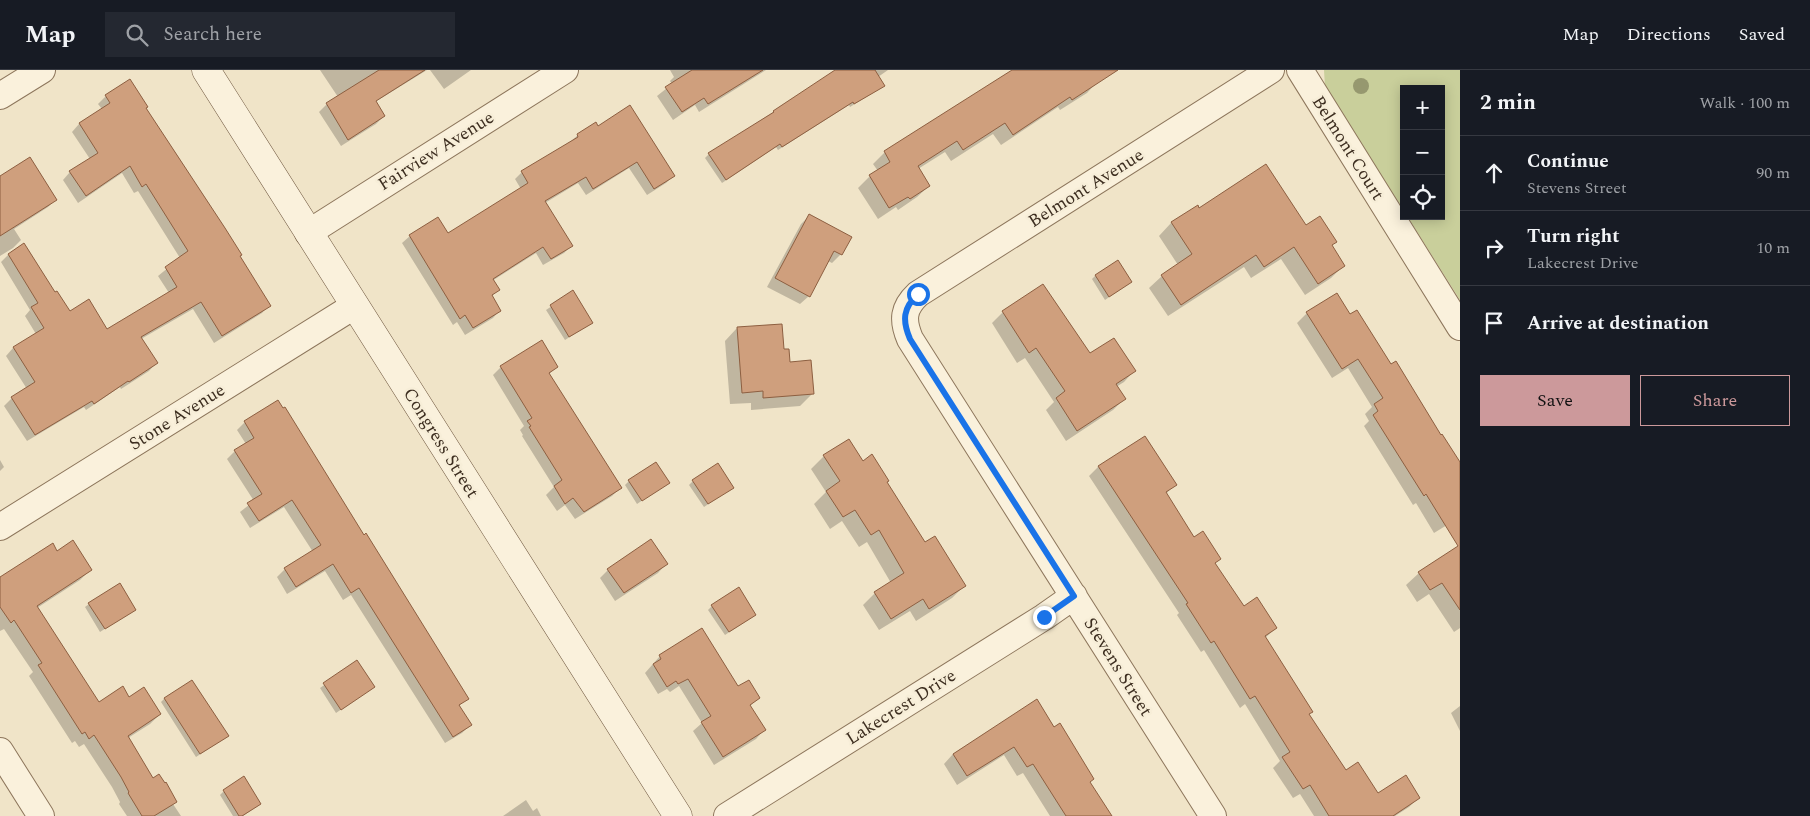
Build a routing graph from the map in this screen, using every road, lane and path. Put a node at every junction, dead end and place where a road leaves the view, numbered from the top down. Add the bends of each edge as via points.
1 (42, 70) edge
2 (206, 70) edge
3 (565, 70) edge
4 (1272, 70) edge
5 (1300, 70) edge
6 (0, 96) edge
7 (308, 233) junction
8 (354, 306) junction
9 (905, 312) joint
10 (1460, 327) edge
11 (0, 527) edge
12 (1074, 596) junction
13 (0, 751) edge
14 (41, 816) edge
15 (678, 816) edge
16 (727, 816) edge
17 (1213, 816) edge

1 - 6 street
2 - 7 street, Congress Street
3 - 7 street, Fairview Avenue
4 - 9 street, Belmont Avenue via 918,294
5 - 10 street, Belmont Court
7 - 8 street, Congress Street
8 - 11 street, Stone Avenue
8 - 15 street, Congress Street
9 - 12 street, Stevens Street via 905,327 910,339
12 - 16 street, Lakecrest Drive
12 - 17 street, Stevens Street
13 - 14 street

